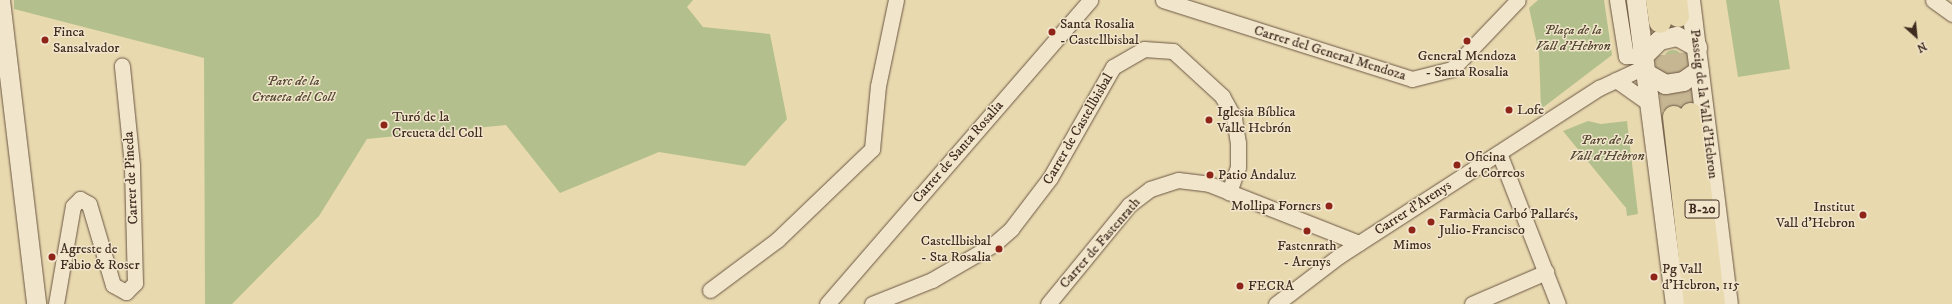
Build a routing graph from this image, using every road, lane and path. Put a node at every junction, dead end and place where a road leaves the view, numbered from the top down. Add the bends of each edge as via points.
1 (0, 0) edge
2 (896, 0) edge
3 (1090, 0) edge
4 (1163, 0) edge
5 (1518, 0) edge
6 (1617, 0) edge
7 (1636, 0) edge
8 (1657, 0) edge
9 (1933, 0) edge
10 (1676, 9) edge
11 (1952, 14) edge
12 (1697, 47) junction
13 (1640, 63) junction
14 (122, 66) dead end
15 (1699, 70) junction
16 (1616, 80) junction
17 (1650, 104) junction
18 (1499, 153) junction
19 (1229, 192) junction
20 (1359, 243) junction
21 (1546, 272) junction
22 (710, 290) dead end
23 (36, 304) edge
24 (56, 304) edge
25 (827, 304) edge
26 (872, 304) edge
27 (1048, 304) edge
28 (1276, 304) edge
29 (1472, 304) edge
30 (1558, 304) edge
31 (1675, 304) edge
32 (1695, 304) edge
33 (1714, 304) edge
34 (1728, 304) edge

1 - 23 street
2 - 22 street via 878,86 872,149 777,240
3 - 25 street, Carrer de Santa Rosalia
4 - 5 street, Carrer del General Mendoza via 1412,79 1452,69
6 - 13 street
7 - 13 street
8 - 10 highway
9 - 11 street
10 - 12 street, Passeig de la Vall d'Hebron
12 - 13 street via 1676,36 1659,40
12 - 15 street, Passeig de la Vall d'Hebron
13 - 15 street via 1665,84 1684,81
13 - 16 street, Carrer d'Arenys
13 - 16 street
13 - 17 street
14 - 24 street, Carrer de Pineda via 132,165 133,289 122,292 113,285 89,204 80,199 73,206
15 - 34 street, Passeig de la Vall d'Hebron
16 - 17 street
16 - 18 street, Carrer d'Arenys
17 - 31 street
18 - 20 street, Carrer d'Arenys
18 - 21 street
19 - 20 street, Carrer de Fastenrath
19 - 26 street, Carrer de Castellbisbal via 1238,166 1238,143 1234,118 1222,96 1173,51 1144,49 1114,67 1050,178 1011,229 994,244 932,280
19 - 27 street, Carrer de Fastenrath via 1209,184 1178,180 1150,189 1129,206
20 - 28 street, Carrer d'Arenys
21 - 29 street
21 - 30 street
32 - 33 highway, B-20 via 1682,116

